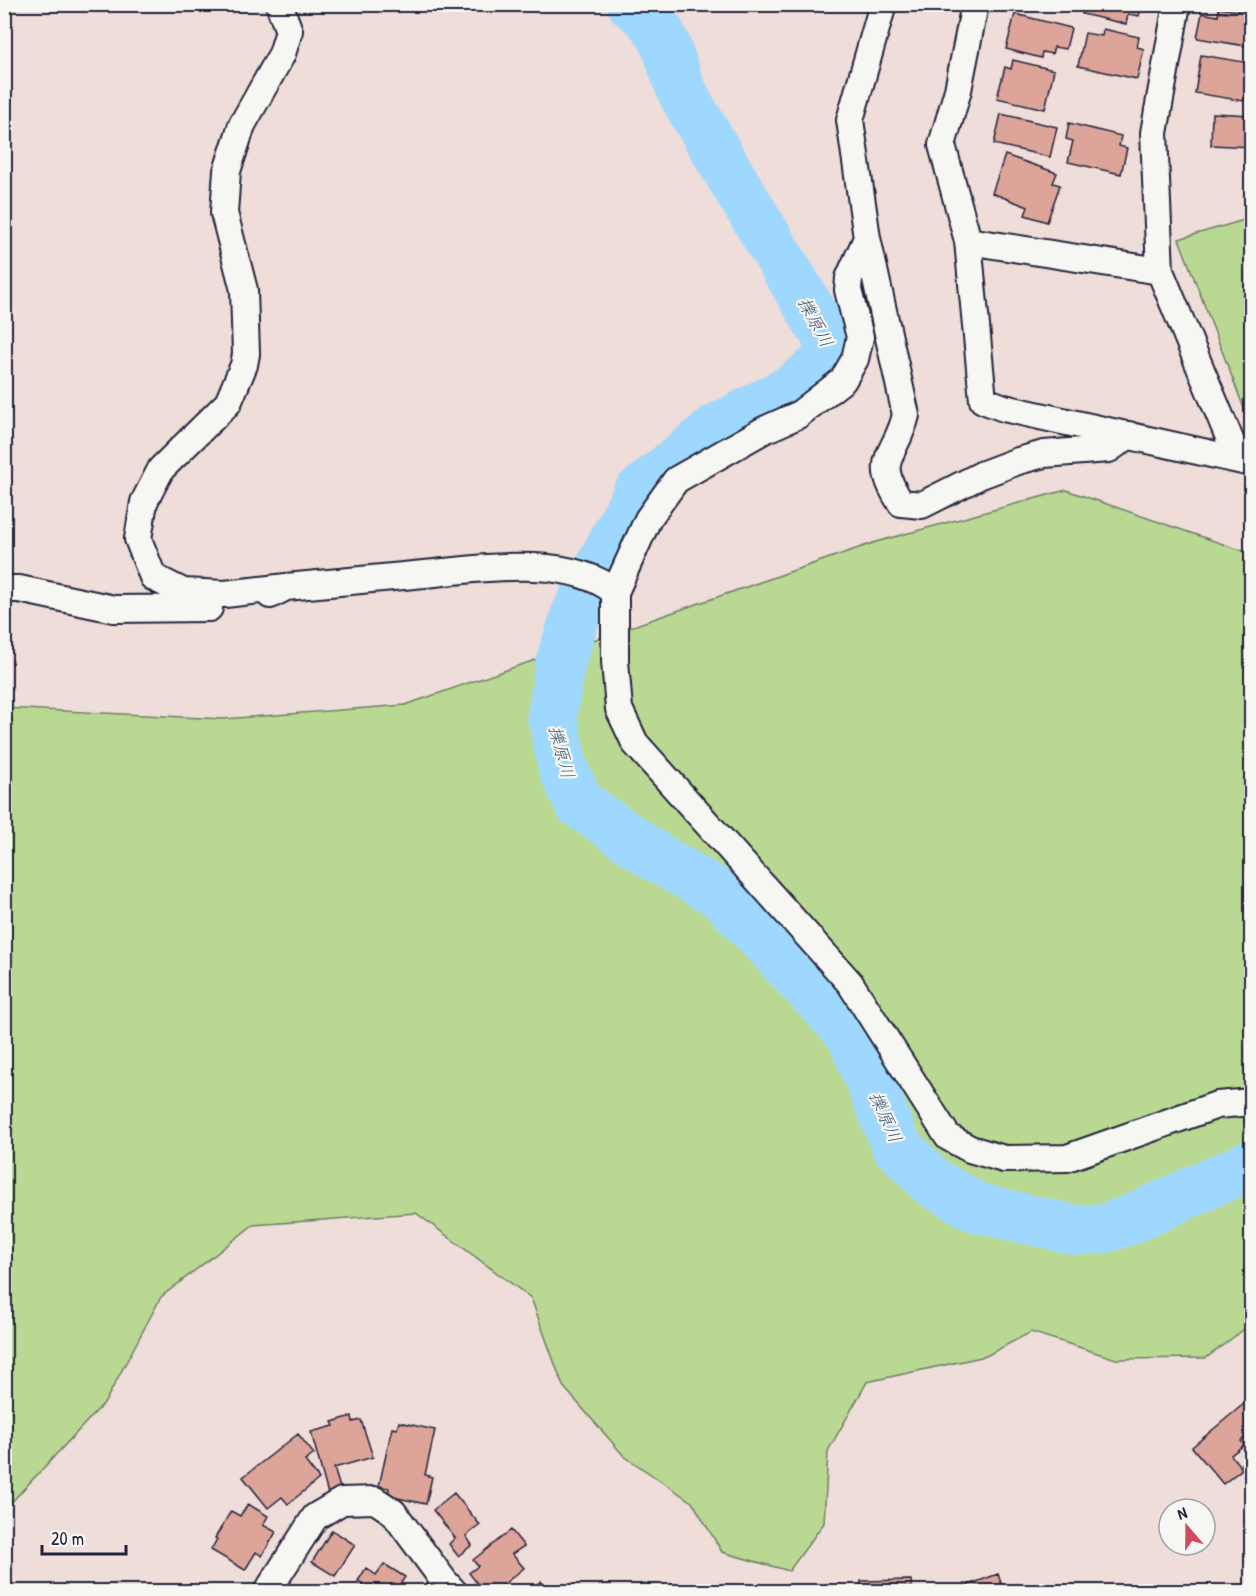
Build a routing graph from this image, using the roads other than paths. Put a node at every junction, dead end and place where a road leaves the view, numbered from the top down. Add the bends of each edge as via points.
1 (279, 4) edge
2 (883, 4) edge
3 (975, 4) edge
4 (1178, 4) edge
5 (867, 238) junction
6 (968, 241) junction
7 (1160, 271) junction
8 (1129, 435) junction
9 (1245, 461) edge
10 (286, 587) junction
11 (610, 588) junction
12 (4, 589) edge
13 (1251, 1102) edge
14 (445, 1588) edge
15 (267, 1592) edge

1 - 10 street via 289,31 282,54 242,125 227,171 224,213 244,290 244,365 228,403 161,469 144,502 138,539 153,577 183,592 225,594
2 - 5 street via 850,120
3 - 6 street via 958,90 942,145
4 - 7 street via 1154,133
5 - 8 street via 906,415 886,466 890,486 901,503 922,505 1017,461 1044,454 1109,448
5 - 11 street via 849,278 848,290 860,337 855,359 843,380 798,415 676,480 648,519
6 - 7 street
6 - 8 street via 983,400
7 - 9 street
8 - 9 street
10 - 11 street via 514,566 570,571
10 - 12 street via 245,607 114,609
11 - 13 street via 619,709 635,743 850,983 948,1137 969,1149 1004,1159 1067,1158 1217,1105
14 - 15 street via 393,1512 375,1500 342,1501 315,1517

